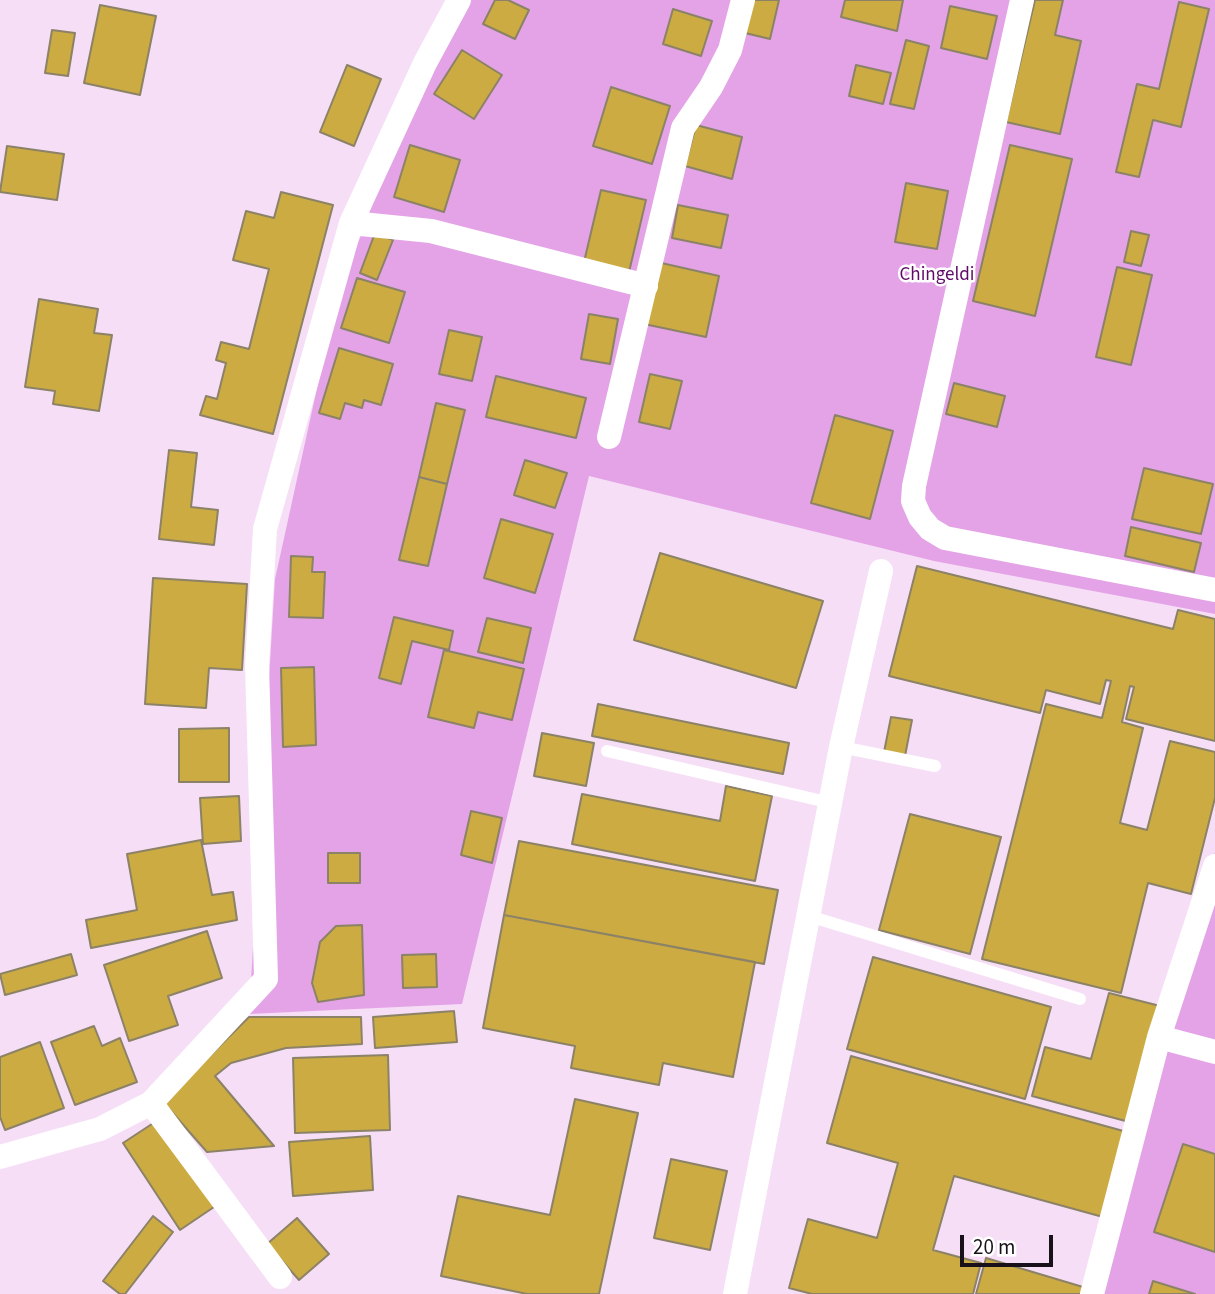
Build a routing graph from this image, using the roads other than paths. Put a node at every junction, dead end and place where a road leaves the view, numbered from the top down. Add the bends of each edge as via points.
1 (459, 0) edge
2 (743, 0) edge
3 (1022, 0) edge
4 (351, 222) junction
5 (646, 286) junction
6 (609, 437) dead end
7 (881, 572) dead end
8 (1215, 588) edge
9 (841, 747) junction
10 (607, 751) dead end
11 (935, 766) dead end
12 (831, 803) junction
13 (1215, 866) edge
14 (808, 916) junction
15 (1080, 999) dead end
16 (1159, 1037) junction
17 (1215, 1052) edge
18 (151, 1103) junction
19 (0, 1157) edge
20 (280, 1277) dead end
21 (735, 1294) edge
22 (1092, 1294) edge

1 - 4 street
2 - 5 street via 730,50 683,128
3 - 8 street via 913,501 930,529 945,538
4 - 5 street via 431,230
4 - 18 street via 265,529 257,665 266,979
5 - 6 street
7 - 9 street
9 - 11 lane
9 - 12 street
10 - 12 lane
12 - 14 street
13 - 16 street
14 - 15 lane
14 - 21 street
16 - 17 street
16 - 22 street
18 - 19 street via 100,1129
18 - 20 street

